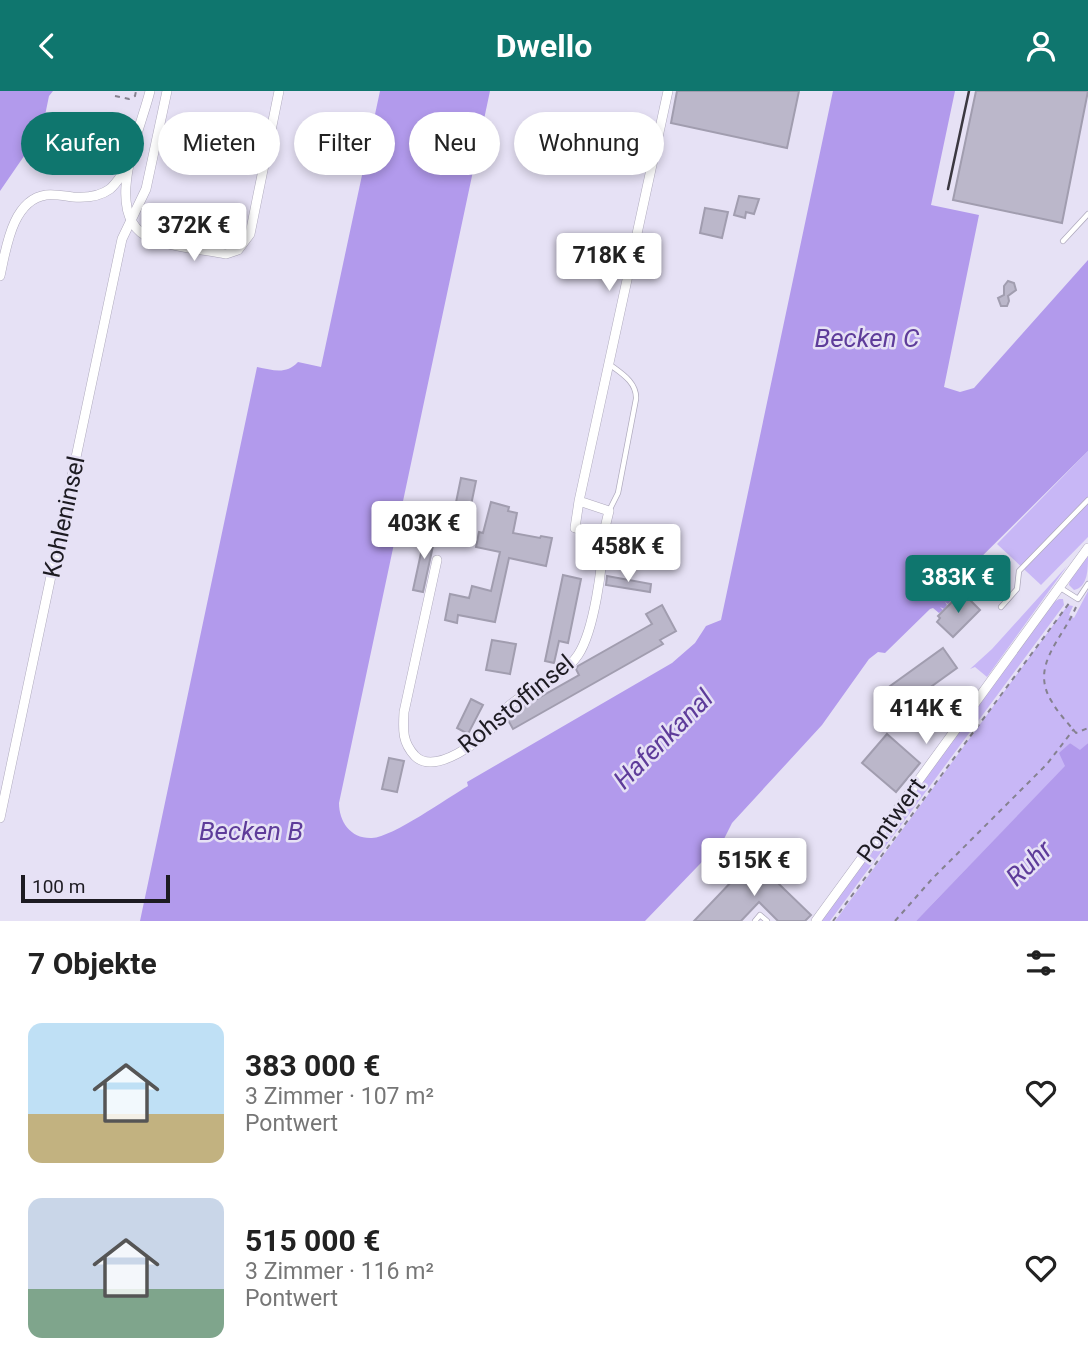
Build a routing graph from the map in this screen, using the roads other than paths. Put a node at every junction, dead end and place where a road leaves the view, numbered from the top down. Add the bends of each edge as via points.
1 (150, 91) edge
2 (167, 91) edge
3 (279, 91) edge
4 (668, 91) edge
5 (147, 104) junction
6 (164, 104) junction
7 (144, 114) edge
8 (121, 175) edge
9 (128, 175) edge
10 (1088, 214) edge
11 (131, 218) junction
12 (1063, 241) dead end
13 (0, 276) edge
14 (608, 364) junction
15 (1088, 500) edge
16 (579, 501) junction
17 (609, 511) junction
18 (603, 536) junction
19 (1088, 548) edge
20 (438, 560) dead end
21 (1088, 584) edge
22 (1059, 587) junction
23 (1001, 607) dead end
24 (0, 818) edge
25 (755, 921) edge
26 (767, 921) edge
27 (816, 921) edge

1 - 5 street, Kohleninsel
2 - 6 street, Kohleninsel
3 - 11 street via 250,234 238,250 226,254 152,239 136,228
4 - 14 street
5 - 6 street
5 - 7 street, Kohleninsel
6 - 11 street, Kohleninsel via 146,189
8 - 13 street, Kohleninsel via 99,195 48,195 27,205 8,238
9 - 11 street, Kohleninsel via 126,207
10 - 12 lane
11 - 24 street, Kohleninsel via 122,239
14 - 16 street
14 - 17 lane via 636,391 618,493
15 - 23 lane via 1019,571 1017,589
16 - 17 street
16 - 18 street via 575,528
17 - 18 street, Rohstoffinsel
18 - 20 street, Rohstoffinsel via 603,560 587,635 577,656 559,674 509,706 481,738 450,758 431,763 420,760 402,735
19 - 22 street, Pontwert
21 - 22 lane via 1078,600
22 - 27 street, Pontwert
25 - 26 lane via 760,915

